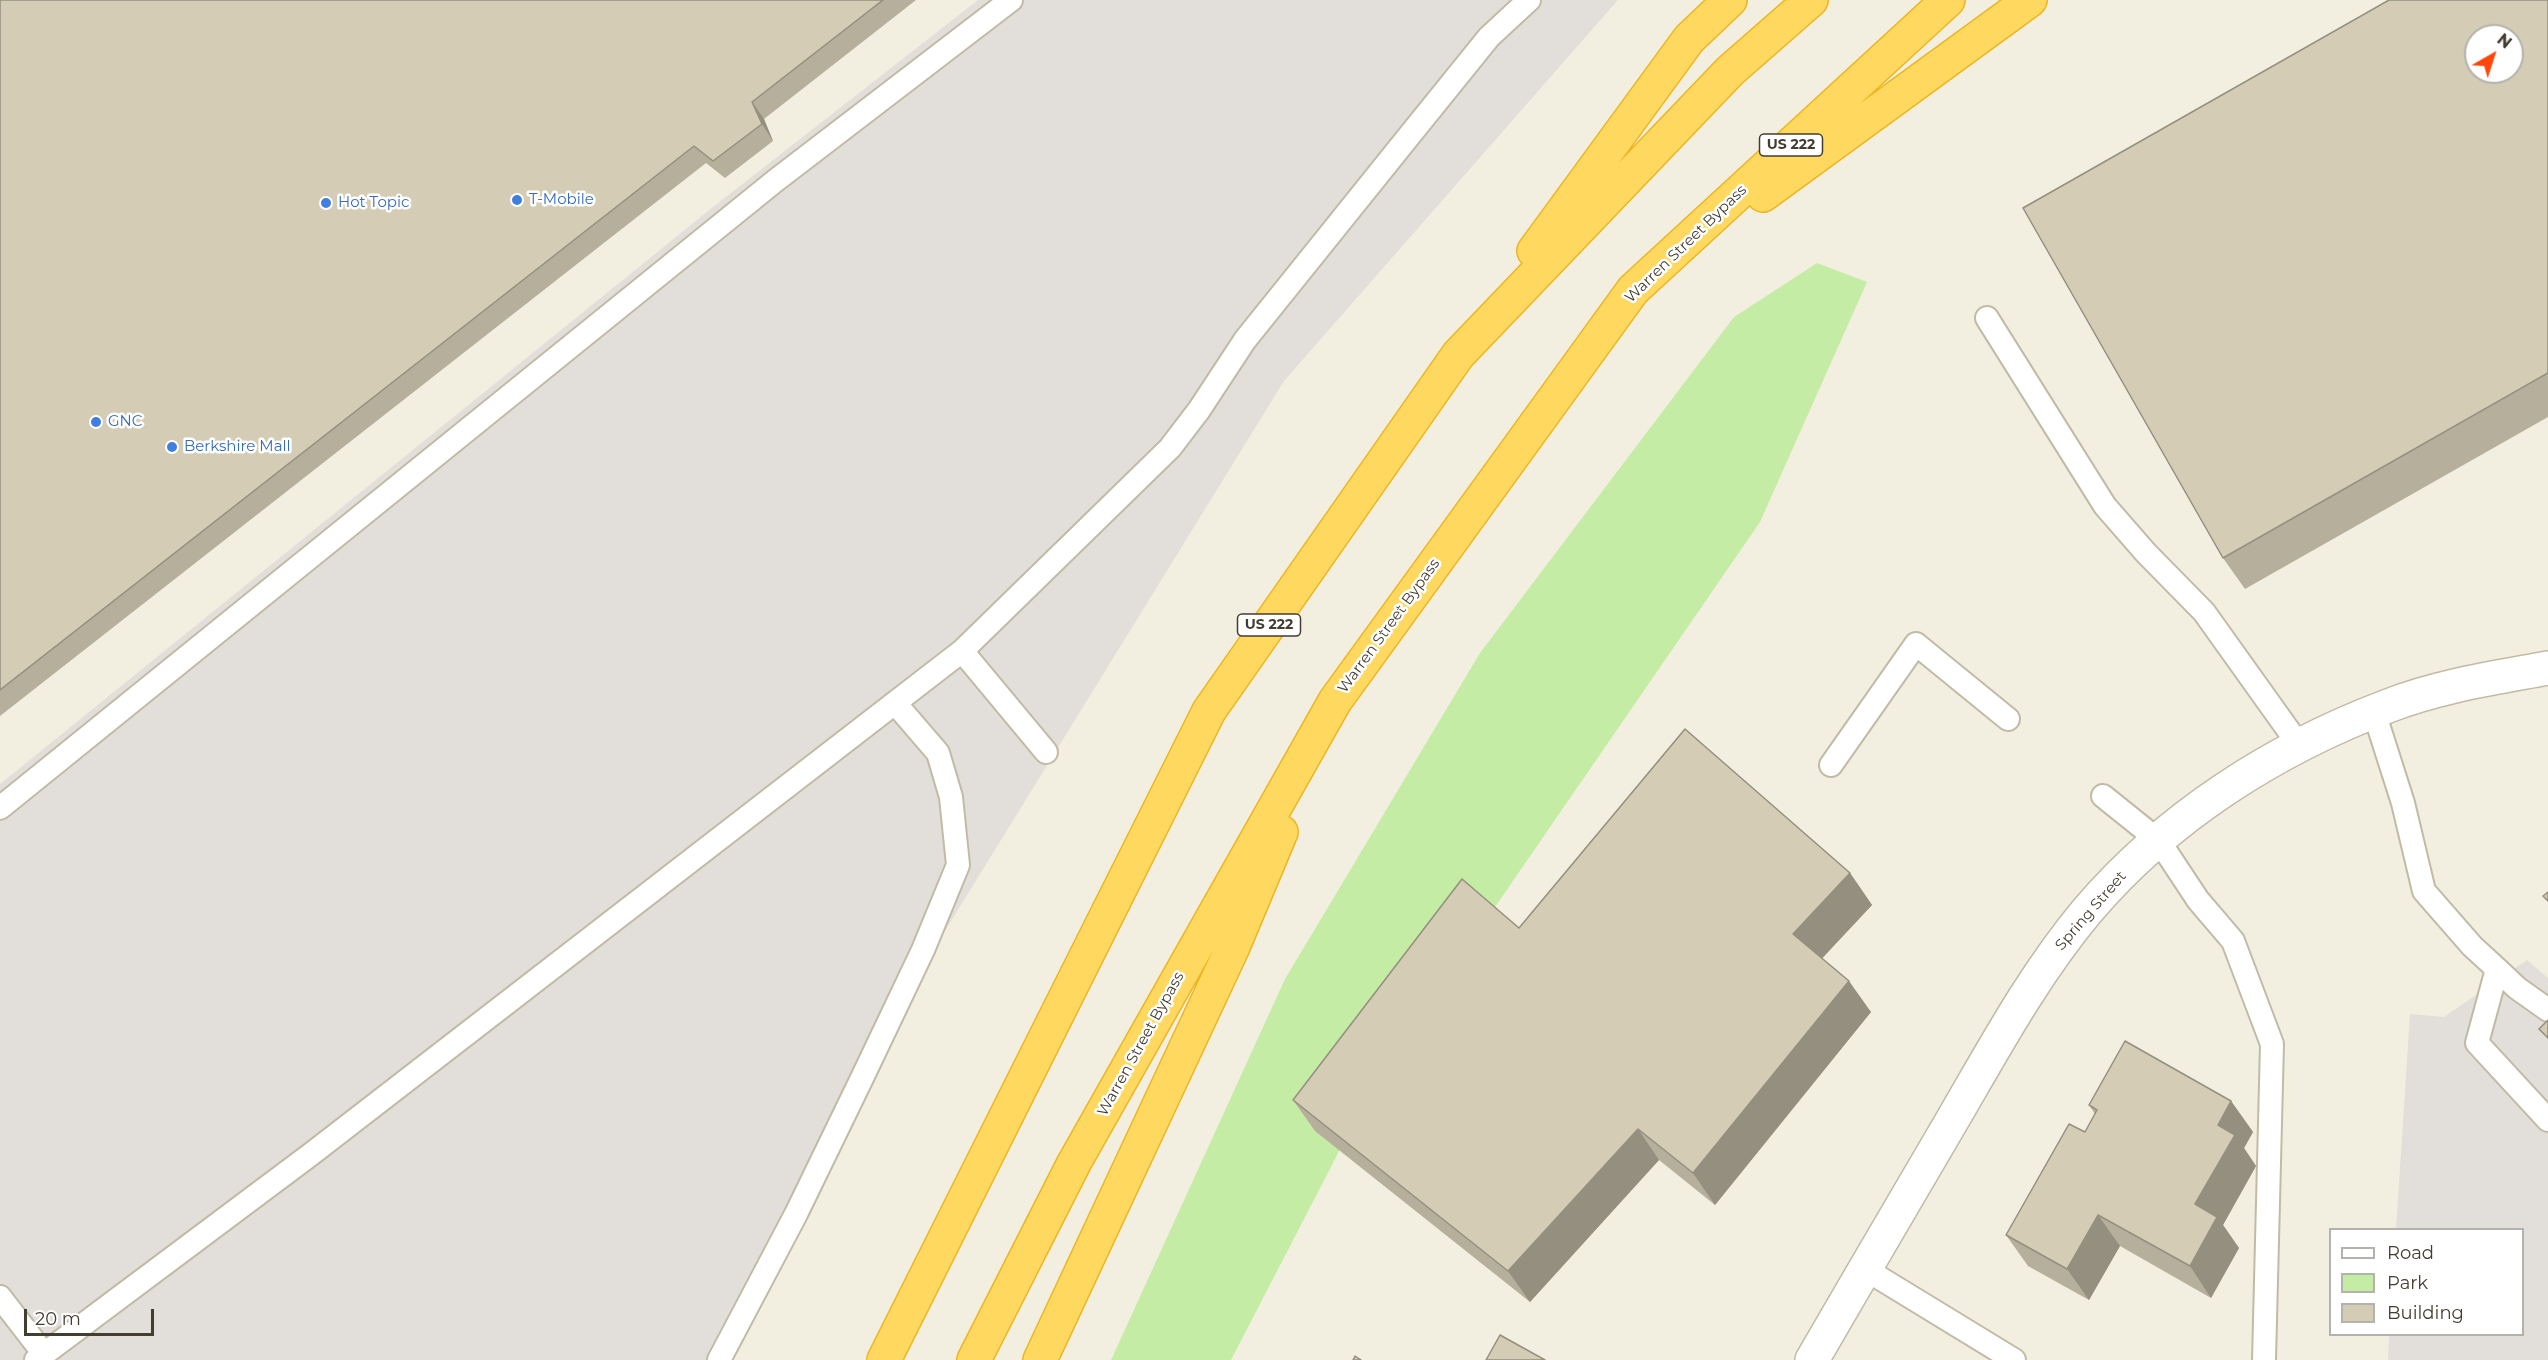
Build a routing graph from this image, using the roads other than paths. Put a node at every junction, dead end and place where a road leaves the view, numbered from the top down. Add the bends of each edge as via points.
1 (1011, 0) edge
2 (1529, 0) edge
3 (1730, 0) edge
4 (1811, 0) edge
5 (1948, 0) edge
6 (2030, 0) edge
7 (1633, 290) junction
8 (1987, 318) dead end
9 (1458, 355) junction
10 (962, 651) junction
11 (2548, 669) edge
12 (1335, 701) junction
13 (895, 703) junction
14 (2374, 712) junction
15 (2008, 719) dead end
16 (2300, 745) junction
17 (1046, 752) dead end
18 (1831, 765) dead end
19 (2103, 796) dead end
20 (0, 808) edge
21 (2159, 841) junction
22 (2497, 969) junction
23 (2548, 1010) edge
24 (2548, 1120) edge
25 (1865, 1269) junction
26 (0, 1297) edge
27 (40, 1357) edge
28 (719, 1360) edge
29 (884, 1360) edge
30 (974, 1360) edge
31 (1040, 1360) edge
32 (1812, 1360) edge
33 (2014, 1360) edge
34 (2264, 1360) edge

1 - 20 lane via 775,181
2 - 10 lane via 1489,37 1245,340 1170,448
3 - 9 highway via 1689,39
4 - 9 highway, US 222 via 1730,71
5 - 7 highway, Warren Street Bypass / US 222
6 - 7 highway
7 - 12 highway, Warren Street Bypass / US 222
8 - 16 lane via 2105,506 2204,612
9 - 29 highway, US 222 via 1209,711
10 - 13 lane
10 - 17 lane
11 - 14 street, Spring Street via 2459,685
12 - 30 highway, Warren Street Bypass / US 222 via 1074,1163
12 - 31 highway via 1232,949
13 - 27 lane via 310,1155
13 - 28 lane via 938,753 951,797 958,865 863,1076
14 - 16 street, Spring Street
14 - 22 lane via 2403,803 2424,891
15 - 18 lane via 1916,644
16 - 21 street, Spring Street via 2260,766 2199,807
19 - 21 lane
21 - 25 street, Spring Street via 2089,909 2052,956
21 - 34 lane via 2198,900 2233,941 2272,1044
22 - 23 lane
22 - 24 lane via 2477,1043
25 - 32 street, Spring Street
25 - 33 lane
26 - 27 lane

